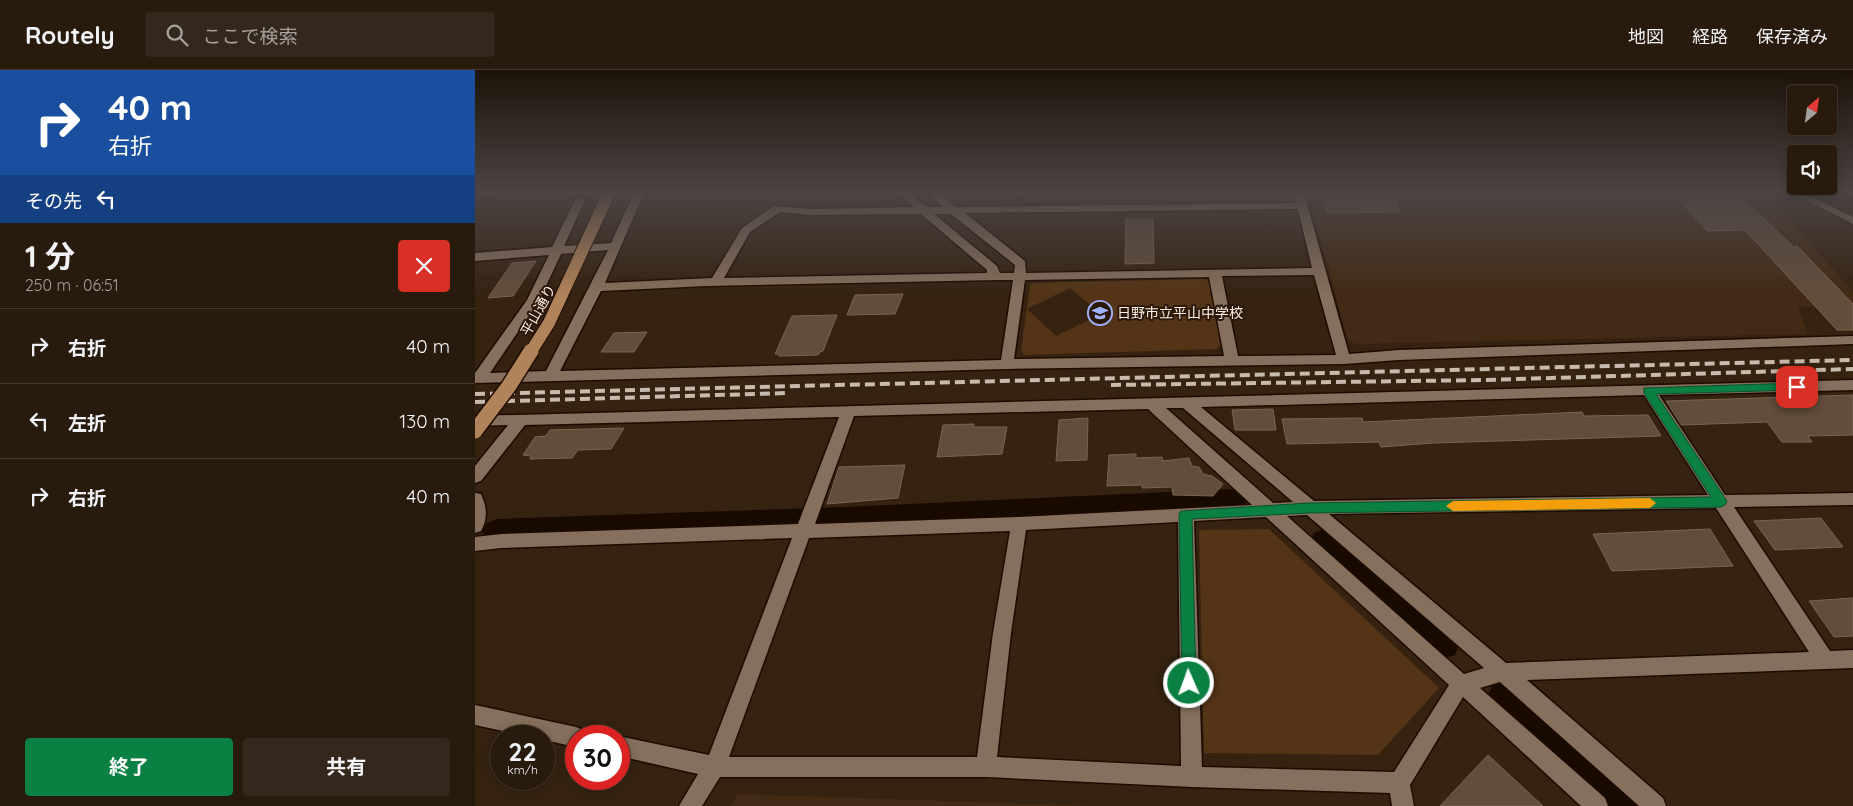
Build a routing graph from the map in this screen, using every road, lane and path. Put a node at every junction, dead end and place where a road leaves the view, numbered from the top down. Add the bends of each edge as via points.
1 (568, 227) edge
2 (593, 227) edge
3 (622, 227) edge
4 (750, 227) edge
5 (944, 227) edge
6 (975, 227) edge
7 (1308, 227) edge
8 (613, 246) junction
9 (590, 249) junction
10 (557, 251) junction
11 (475, 257) edge
12 (1319, 271) junction
13 (1215, 274) junction
14 (1019, 277) junction
15 (994, 278) junction
16 (716, 282) junction
17 (597, 287) junction
18 (1853, 340) edge
19 (1344, 359) junction
20 (1233, 361) junction
21 (1007, 364) junction
22 (525, 367) dead end
23 (551, 375) junction
24 (478, 378) edge
25 (1853, 385) edge
26 (1648, 390) junction
27 (1188, 404) junction
28 (1153, 405) junction
29 (849, 410) junction
30 (521, 420) junction
31 (477, 429) edge
32 (475, 477) edge
33 (475, 499) edge
34 (1853, 499) edge
35 (1721, 502) junction
36 (1309, 508) junction
37 (1267, 510) junction
38 (1186, 514) junction
39 (1019, 524) junction
40 (475, 526) edge
41 (801, 533) junction
42 (475, 544) edge
43 (1853, 659) edge
44 (1824, 660) junction
45 (1503, 672) junction
46 (1460, 684) junction
47 (475, 715) edge
48 (565, 735) edge
49 (630, 748) edge
50 (715, 767) junction
51 (987, 767) junction
52 (1192, 777) junction
53 (1399, 783) junction
54 (689, 806) edge
55 (1403, 806) edge
56 (1597, 806) edge
57 (1655, 806) edge

1 - 10 street
2 - 31 main road, 平山通り, bridge via 549,323
3 - 8 street
4 - 16 street
5 - 15 street via 993,269
6 - 14 street via 1021,264
7 - 12 street
8 - 9 street
8 - 17 street
9 - 10 street
9 - 22 street via 553,323
10 - 11 street
10 - 24 street via 528,309
12 - 13 street
12 - 19 street
13 - 14 street
13 - 20 street
14 - 15 street
14 - 21 street
15 - 16 street
16 - 17 street
17 - 23 street
18 - 19 street
19 - 20 street
20 - 21 street
21 - 23 street
23 - 24 street
25 - 26 street
26 - 27 street
26 - 35 street
27 - 28 street
27 - 36 street
28 - 29 street
28 - 37 street
29 - 30 street
29 - 41 street
30 - 31 street
30 - 32 street
33 - 40 street via 479,508
34 - 35 street
35 - 36 street
35 - 44 street
36 - 37 street
36 - 45 street
37 - 38 street
37 - 46 street
38 - 39 street
38 - 52 street
39 - 41 street
39 - 51 street via 1002,633
41 - 42 street
41 - 50 street
43 - 44 street
44 - 45 street
45 - 46 street
45 - 57 street
46 - 53 street
46 - 56 street
47 - 48 street
49 - 50 street
50 - 51 street
50 - 54 street
51 - 52 street
52 - 53 street
53 - 55 street

